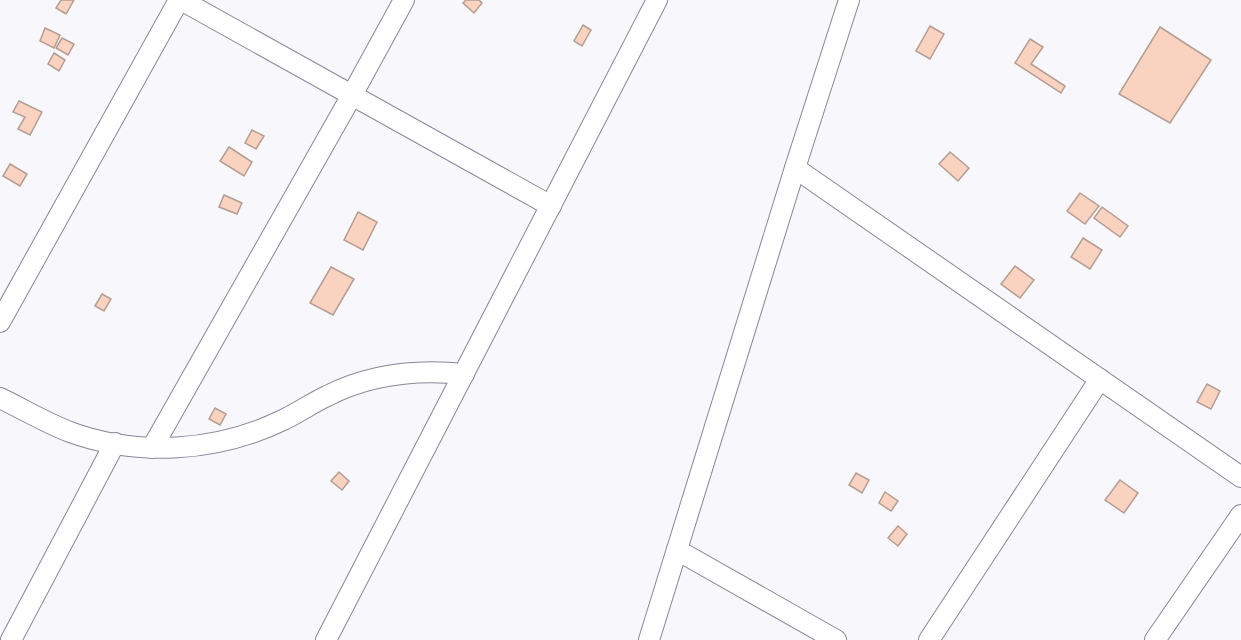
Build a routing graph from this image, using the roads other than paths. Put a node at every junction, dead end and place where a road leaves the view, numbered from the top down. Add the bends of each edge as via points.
1 (180, 0) edge
2 (404, 0) edge
3 (657, 0) edge
4 (849, 0) edge
5 (352, 95) junction
6 (795, 168) junction
7 (550, 206) junction
8 (0, 322) edge
9 (464, 374) junction
10 (1100, 379) junction
11 (0, 398) edge
12 (115, 443) junction
13 (152, 448) junction
14 (1241, 477) edge
15 (1241, 515) edge
16 (677, 550) junction
17 (11, 640) edge
18 (326, 640) edge
19 (649, 640) edge
20 (836, 640) edge
21 (929, 640) edge
22 (1155, 640) edge

1 - 5 street
1 - 8 street
2 - 5 street
3 - 7 street
4 - 6 street
5 - 7 street
5 - 13 street
6 - 10 street
6 - 16 street
7 - 9 street
9 - 13 street via 416,371 381,376 348,386 249,434 207,444
9 - 18 street
10 - 14 street
10 - 21 street
11 - 12 street via 68,431
12 - 13 street
12 - 17 street
15 - 22 street
16 - 19 street
16 - 20 street

